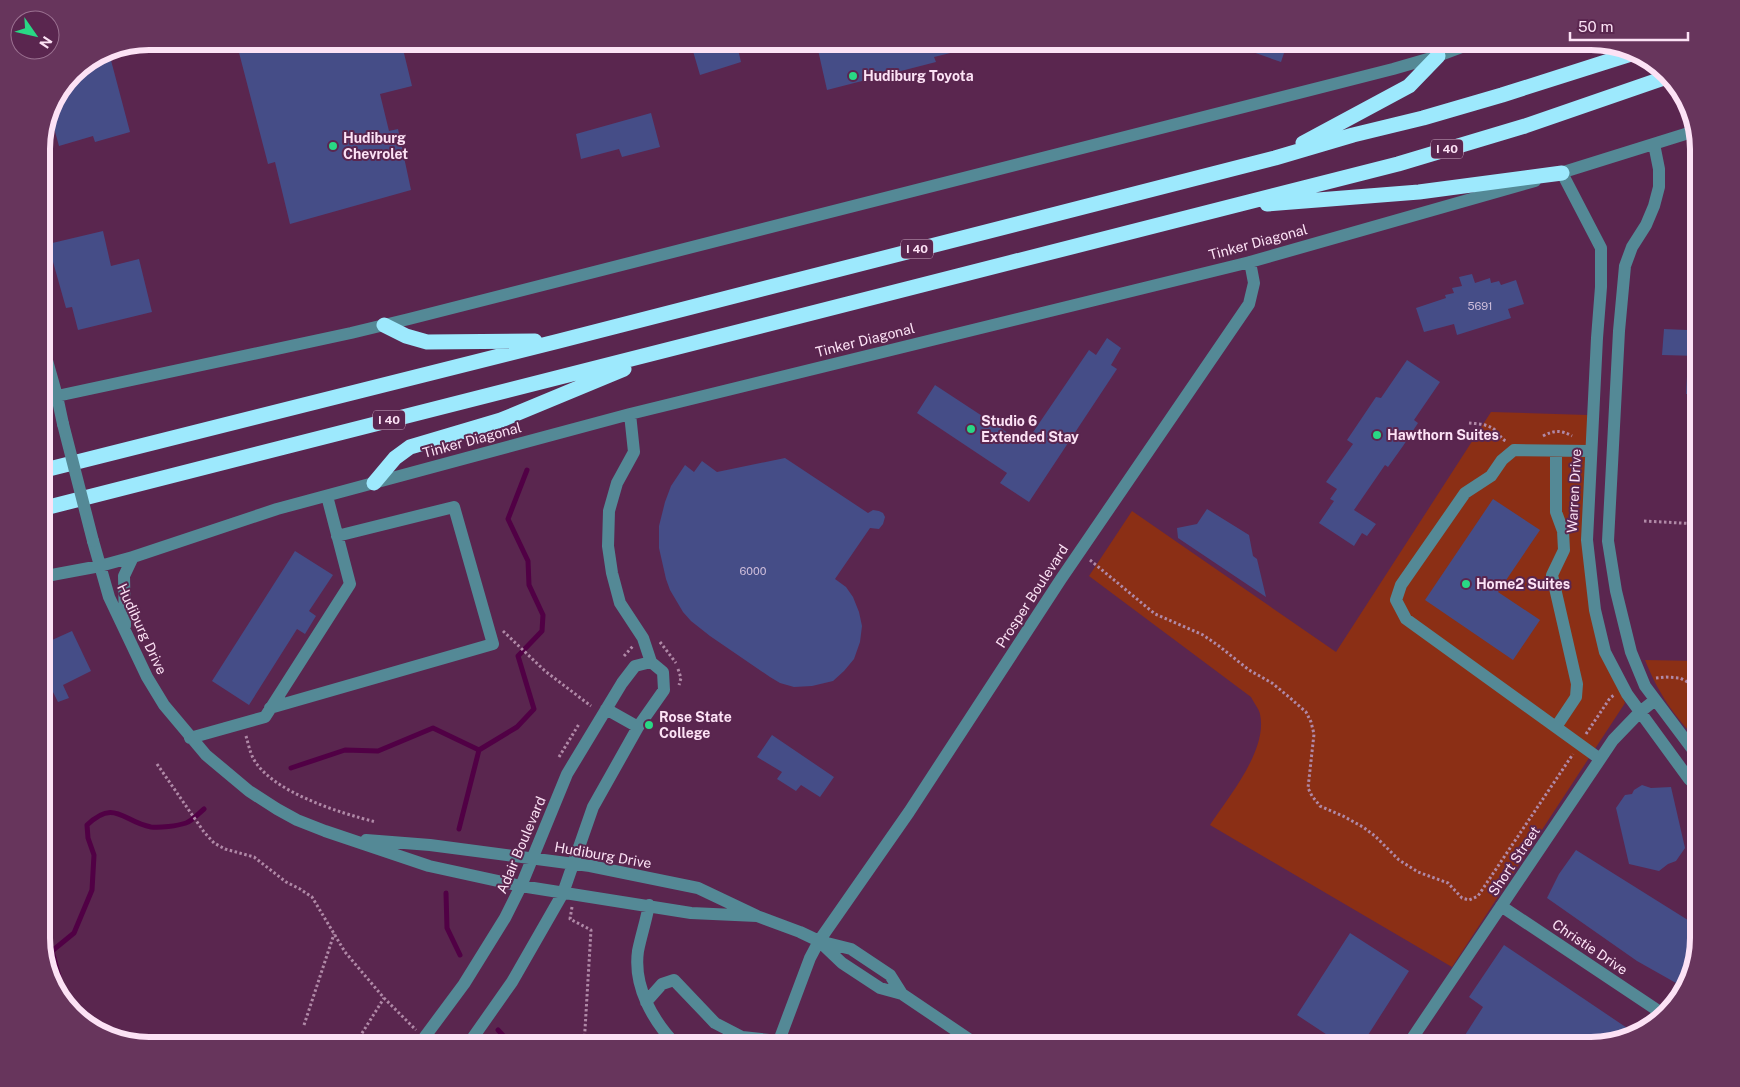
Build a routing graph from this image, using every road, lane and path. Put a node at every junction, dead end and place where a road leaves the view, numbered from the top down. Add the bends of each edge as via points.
1 (1454, 50) edge
2 (1438, 56) junction
3 (1624, 56) edge
4 (1661, 79) edge
5 (1689, 133) edge
6 (1654, 144) junction
7 (1276, 158) junction
8 (1562, 173) junction
9 (1224, 207) junction
10 (1250, 262) junction
11 (384, 325) junction
12 (559, 341) junction
13 (671, 349) junction
14 (50, 369) edge
15 (57, 396) junction
16 (50, 398) edge
17 (630, 414) junction
18 (1556, 451) junction
19 (1591, 451) junction
20 (50, 469) edge
21 (374, 483) junction
22 (328, 496) junction
23 (50, 507) edge
24 (1644, 521) dead end
25 (1690, 524) edge
26 (337, 536) junction
27 (1587, 540) junction
28 (1564, 541) junction
29 (1079, 553) junction
30 (133, 557) junction
31 (100, 566) junction
32 (50, 575) edge
33 (125, 633) junction
34 (510, 637) dead end
35 (659, 640) dead end
36 (651, 662) junction
37 (1644, 682) junction
38 (1690, 683) edge
39 (678, 686) dead end
40 (1627, 694) junction
41 (1655, 700) junction
42 (591, 706) dead end
43 (270, 708) junction
44 (606, 709) junction
45 (1640, 712) junction
46 (243, 723) junction
47 (638, 727) junction
48 (1556, 727) junction
49 (190, 738) junction
50 (1580, 744) junction
51 (1690, 746) edge
52 (1600, 759) junction
53 (157, 764) dead end
54 (1689, 779) edge
55 (376, 822) dead end
56 (347, 839) junction
57 (533, 858) junction
58 (573, 864) junction
59 (521, 886) junction
60 (563, 893) junction
61 (577, 894) junction
62 (649, 906) junction
63 (1501, 906) junction
64 (757, 916) junction
65 (334, 934) junction
66 (819, 941) junction
67 (384, 998) junction
68 (646, 1002) junction
69 (1658, 1011) edge
70 (304, 1025) dead end
71 (360, 1037) edge
72 (417, 1037) edge
73 (425, 1037) edge
74 (473, 1037) edge
75 (585, 1037) edge
76 (669, 1037) edge
77 (742, 1037) edge
78 (780, 1037) edge
79 (966, 1037) edge
80 (1413, 1037) edge

1 - 2 street
2 - 7 highway via 1409,86
2 - 11 street
3 - 7 highway, I 40 via 1502,95
4 - 9 highway, I 40 via 1525,126 1407,161
5 - 6 street, Tinker Diagonal
6 - 8 street, Tinker Diagonal
6 - 37 street via 1659,187 1646,225 1632,246 1625,266 1608,541 1630,652
7 - 12 highway, I 40
8 - 9 highway via 1419,192
8 - 10 street, Tinker Diagonal
8 - 19 street, Warren Drive via 1601,248
9 - 13 highway, I 40
10 - 17 street, Tinker Diagonal
10 - 29 street, Prosper Boulevard via 1254,283 1249,304
11 - 12 highway via 427,342
11 - 15 street
12 - 20 highway, I 40
13 - 21 highway via 501,420 410,447 395,458
13 - 23 highway, I 40
14 - 15 street, Hudiburg Drive
15 - 16 street
15 - 31 street, Hudiburg Drive, bridge
17 - 21 street, Tinker Diagonal
17 - 36 street via 634,452 617,483 609,511 608,546 620,603 643,638
18 - 19 street
18 - 28 street via 1556,512
18 - 48 street via 1514,450 1502,460 1491,476 1466,494 1400,585 1396,600 1406,619
19 - 27 street, Warren Drive
21 - 22 street, Tinker Diagonal
22 - 26 street
22 - 30 street, Tinker Diagonal via 277,509
24 - 25 path
26 - 43 street via 350,584
26 - 43 street via 454,507 493,644
27 - 28 street
27 - 40 street, Warren Drive via 1595,610 1606,652
28 - 48 street via 1564,550 1552,575 1577,684 1576,696
29 - 50 path via 1149,609 1202,634 1249,670 1272,683 1306,712 1314,734 1308,788 1320,806 1375,836 1399,860 1418,872 1448,883 1462,898 1470,900 1478,896
29 - 66 street, Prosper Boulevard via 909,812
30 - 31 street, Tinker Diagonal
30 - 33 street via 124,576
31 - 32 street, Tinker Diagonal
31 - 33 street, Hudiburg Drive
33 - 49 street, Hudiburg Drive via 164,705
34 - 42 path via 535,662
35 - 39 path via 675,662 681,678
36 - 44 street, Adair Boulevard via 635,666
36 - 47 street via 664,672 664,690
37 - 38 path via 1666,677 1680,678
37 - 41 street
40 - 45 street, Warren Drive
40 - 50 path via 1610,698
41 - 45 street, Short Street
41 - 51 street
43 - 46 street via 265,717
44 - 47 street
44 - 57 street, Adair Boulevard via 567,774
45 - 52 street, Short Street
45 - 54 street, Warren Drive
46 - 49 street
46 - 55 path via 253,758 276,783 321,805
47 - 58 street via 593,807
48 - 50 street
49 - 56 street, Hudiburg Drive via 249,791 297,820
50 - 52 street
52 - 63 street, Short Street
53 - 65 path via 214,843 254,857 312,897
56 - 57 street, Hudiburg Drive
56 - 59 street, Hudiburg Drive via 428,866
57 - 58 street, Hudiburg Drive
57 - 59 street, Adair Boulevard
58 - 60 street
58 - 64 street, Hudiburg Drive via 698,888
59 - 60 street, Hudiburg Drive
59 - 73 street, Adair Boulevard via 482,957
60 - 61 street, Hudiburg Drive
60 - 74 street via 512,982
61 - 62 street, Hudiburg Drive
61 - 75 path via 570,918 591,930
62 - 64 street, Hudiburg Drive via 691,913
62 - 68 street via 638,952 640,985
63 - 69 street, Christie Drive
63 - 80 street, Short Street
64 - 66 street, Hudiburg Drive
65 - 67 path
65 - 70 path
66 - 78 street, Prosper Boulevard
66 - 79 street, Hudiburg Drive via 851,949 890,975 902,994
67 - 71 path
67 - 72 path
68 - 76 street
68 - 77 street via 662,984 674,980 715,1023

